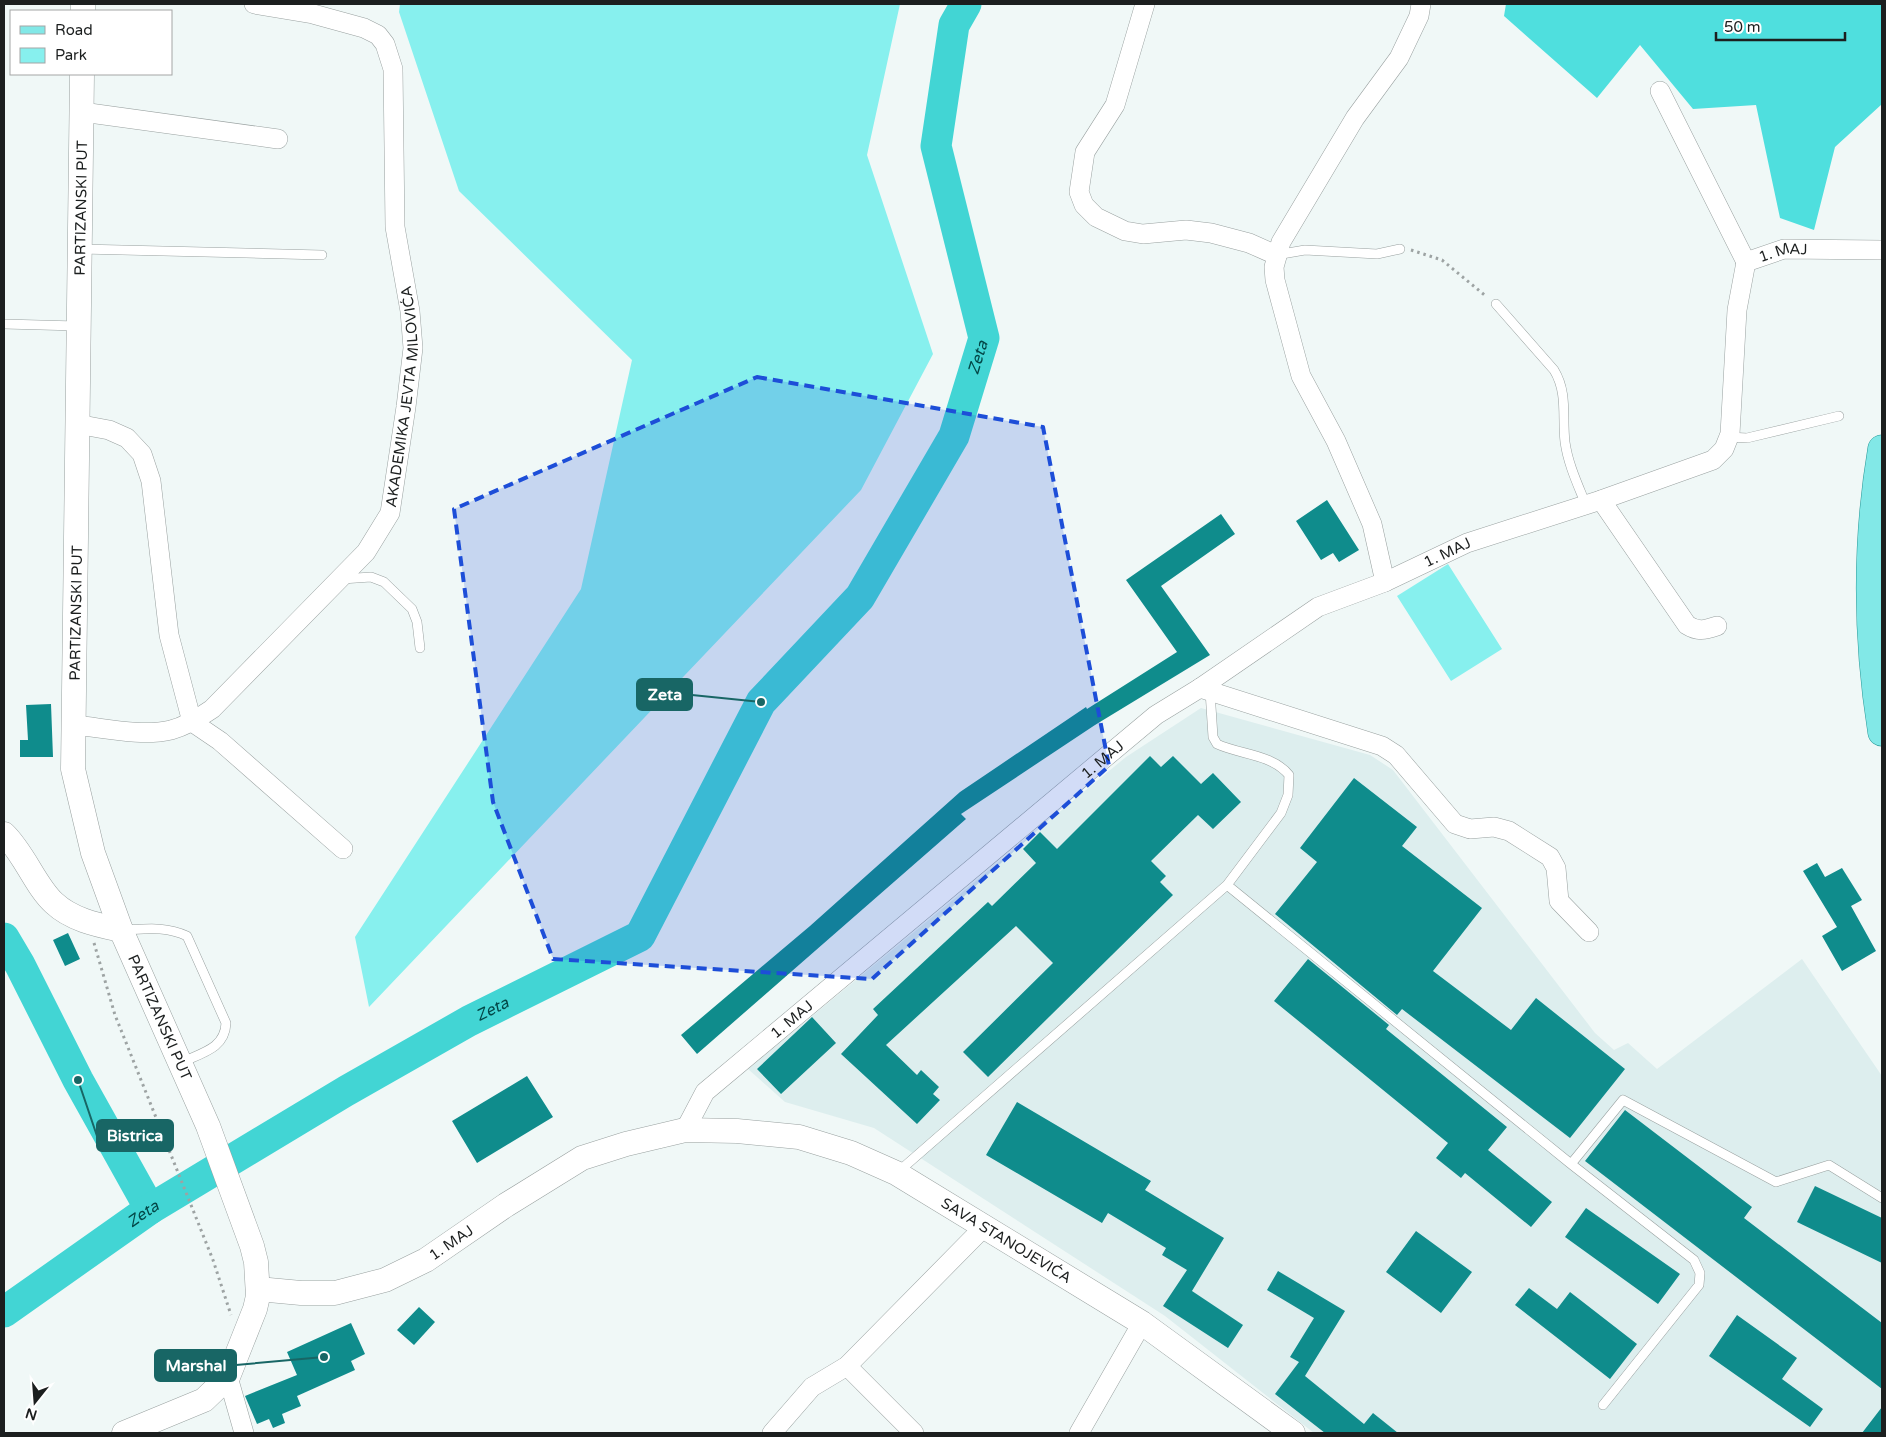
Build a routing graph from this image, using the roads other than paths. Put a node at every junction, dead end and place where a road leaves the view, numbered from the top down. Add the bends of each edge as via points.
1 (254, 4) edge
2 (1145, 4) edge
3 (1421, 4) edge
4 (82, 75) edge
5 (1660, 91) dead end
6 (82, 112) junction
7 (278, 138) dead end
8 (81, 249) junction
9 (1400, 249) road end
10 (1882, 250) edge
11 (322, 255) dead end
12 (1276, 255) junction
13 (1746, 262) junction
14 (1496, 304) road end
15 (4, 324) edge
16 (80, 326) junction
17 (1839, 416) dead end
18 (77, 424) junction
19 (1729, 437) junction
20 (1882, 449) edge
21 (1594, 503) junction
22 (339, 579) junction
23 (1385, 582) junction
24 (1717, 626) dead end
25 (420, 648) dead end
26 (1205, 690) junction
27 (1880, 695) edge
28 (192, 722) junction
29 (75, 725) junction
30 (1882, 732) edge
31 (4, 834) edge
32 (343, 849) dead end
33 (1227, 885) junction
34 (121, 930) junction
35 (1589, 932) dead end
36 (180, 1063) junction
37 (686, 1130) junction
38 (1571, 1164) junction
39 (896, 1173) junction
40 (1882, 1198) edge
41 (984, 1227) junction
42 (258, 1289) junction
43 (1142, 1323) junction
44 (847, 1366) junction
45 (228, 1377) junction
46 (1603, 1405) dead end
47 (124, 1433) edge
48 (244, 1433) edge
49 (772, 1433) edge
50 (914, 1433) edge
51 (1079, 1433) edge
52 (1293, 1433) edge

1 - 22 street, AKADEMIKA JEVTA MILOVIĆA via 313,14 364,28 378,35 393,69 396,228 413,348 390,513 366,552
2 - 12 street via 1115,105 1086,152 1080,192 1084,205 1096,217 1126,231 1143,234 1186,230 1211,233 1249,243
3 - 12 street via 1419,16 1399,58 1355,118 1298,211
4 - 6 street, PARTIZANSKI PUT
5 - 13 street
6 - 7 street
6 - 8 street, PARTIZANSKI PUT
8 - 11 lane
8 - 16 street, PARTIZANSKI PUT
9 - 12 lane via 1377,254 1305,250
10 - 13 street, 1. MAJ via 1784,249
12 - 23 street via 1275,280 1301,376 1336,442 1372,524
13 - 19 street, 1. MAJ via 1737,310
14 - 21 lane via 1561,382 1569,463
15 - 16 lane
16 - 18 street, PARTIZANSKI PUT
17 - 19 lane via 1747,438
18 - 28 street via 109,430 127,438 142,454 151,481 169,635
18 - 29 street, PARTIZANSKI PUT
19 - 21 street, 1. MAJ via 1724,449 1713,460
20 - 27 main road via 1870,574 1871,645
21 - 23 street, 1. MAJ via 1467,544
21 - 24 street via 1687,625 1695,630
22 - 25 lane via 372,577 384,582 412,610
22 - 28 street, AKADEMIKA JEVTA MILOVIĆA via 212,709
23 - 26 street, 1. MAJ via 1318,607
26 - 33 lane via 1213,738 1217,744 1273,761 1290,776 1288,795 1281,813
26 - 35 street via 1382,746 1396,755 1455,824 1470,829 1494,827 1509,831 1550,857 1556,868 1559,901
26 - 37 street, 1. MAJ via 1156,715 704,1092
27 - 30 main road
28 - 29 street, AKADEMIKA JEVTA MILOVIĆA via 170,730 151,732
28 - 32 street via 220,741
29 - 34 street, PARTIZANSKI PUT via 73,770 93,854
31 - 34 street via 54,903 87,922
33 - 38 lane
33 - 39 lane
34 - 36 street, PARTIZANSKI PUT
34 - 36 lane via 161,928 187,936 226,1023 226,1034 220,1043
36 - 42 street, PARTIZANSKI PUT via 208,1126 252,1246
37 - 39 street, SAVA STANOJEVIĆA via 799,1137 851,1153
37 - 42 street, 1. MAJ via 582,1158 426,1260 386,1280 336,1293
38 - 40 lane via 1624,1100 1776,1182 1829,1165
38 - 46 lane via 1694,1260 1700,1273 1699,1285
39 - 41 street, SAVA STANOJEVIĆA
41 - 43 street, SAVA STANOJEVIĆA
41 - 44 street
42 - 45 street, PARTIZANSKI PUT via 255,1309
43 - 51 street
43 - 52 street, SAVA STANOJEVIĆA
44 - 49 street via 812,1387
44 - 50 street
45 - 47 street via 204,1400
45 - 48 street

